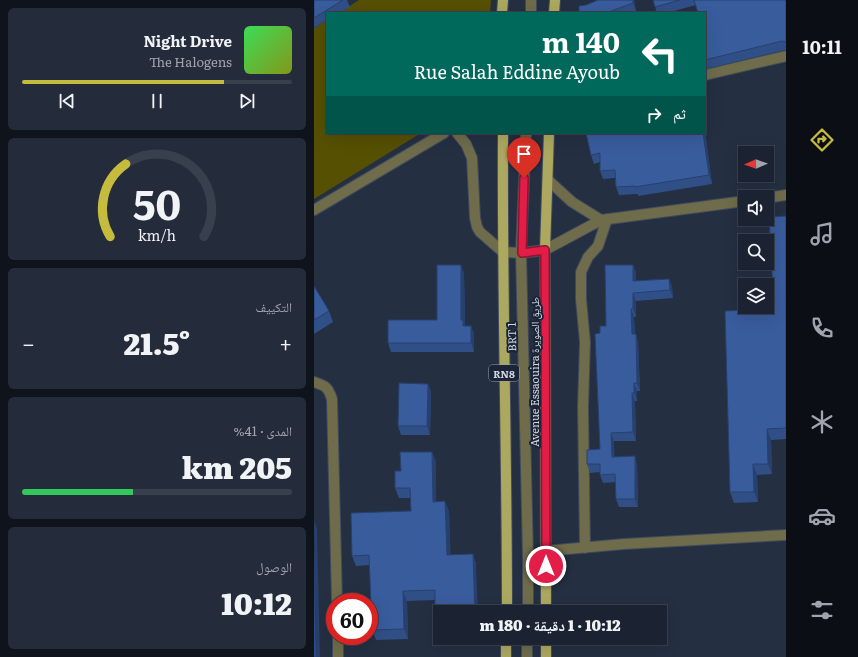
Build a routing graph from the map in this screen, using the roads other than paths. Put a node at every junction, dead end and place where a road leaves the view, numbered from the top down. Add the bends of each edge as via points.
1 (503, 0) edge
2 (531, 0) edge
3 (555, 0) edge
4 (502, 12) edge
5 (531, 12) edge
6 (554, 12) edge
7 (786, 56) edge
8 (706, 75) edge
9 (442, 134) edge
10 (459, 134) edge
11 (503, 134) edge
12 (526, 134) edge
13 (549, 134) edge
14 (548, 180) junction
15 (786, 195) edge
16 (774, 197) edge
17 (738, 202) edge
18 (314, 210) edge
19 (604, 220) junction
20 (545, 250) junction
21 (503, 252) junction
22 (522, 253) junction
23 (314, 382) edge
24 (786, 535) edge
25 (585, 548) junction
26 (546, 551) junction
27 (337, 593) edge
28 (507, 605) edge
29 (528, 605) edge
30 (546, 605) edge
31 (338, 645) edge
32 (506, 645) edge
33 (528, 645) edge
34 (546, 645) edge
35 (338, 657) edge
36 (506, 657) edge
37 (527, 657) edge
38 (546, 657) edge

1 - 4 main road
2 - 5 street
3 - 6 main road
7 - 8 street
9 - 18 street
10 - 21 street via 472,158 477,227
11 - 21 main road, RN8
12 - 22 street, BRT 1
13 - 14 main road, Avenue Essaouira طريق الصويرة
14 - 19 street via 572,202
14 - 20 main road, Avenue Essaouira طريق الصويرة
15 - 16 street
17 - 19 street
19 - 20 street
19 - 25 street via 598,246 588,257 581,272 585,342
20 - 22 street
20 - 26 main road, Avenue Essaouira طريق الصويرة
21 - 22 street
21 - 28 main road, RN8
22 - 29 street, BRT 1
23 - 27 street via 330,390 332,399
24 - 25 street
25 - 26 street
26 - 30 main road, Avenue Essaouira طريق الصويرة
31 - 35 street
32 - 36 main road
33 - 37 street
34 - 38 main road

